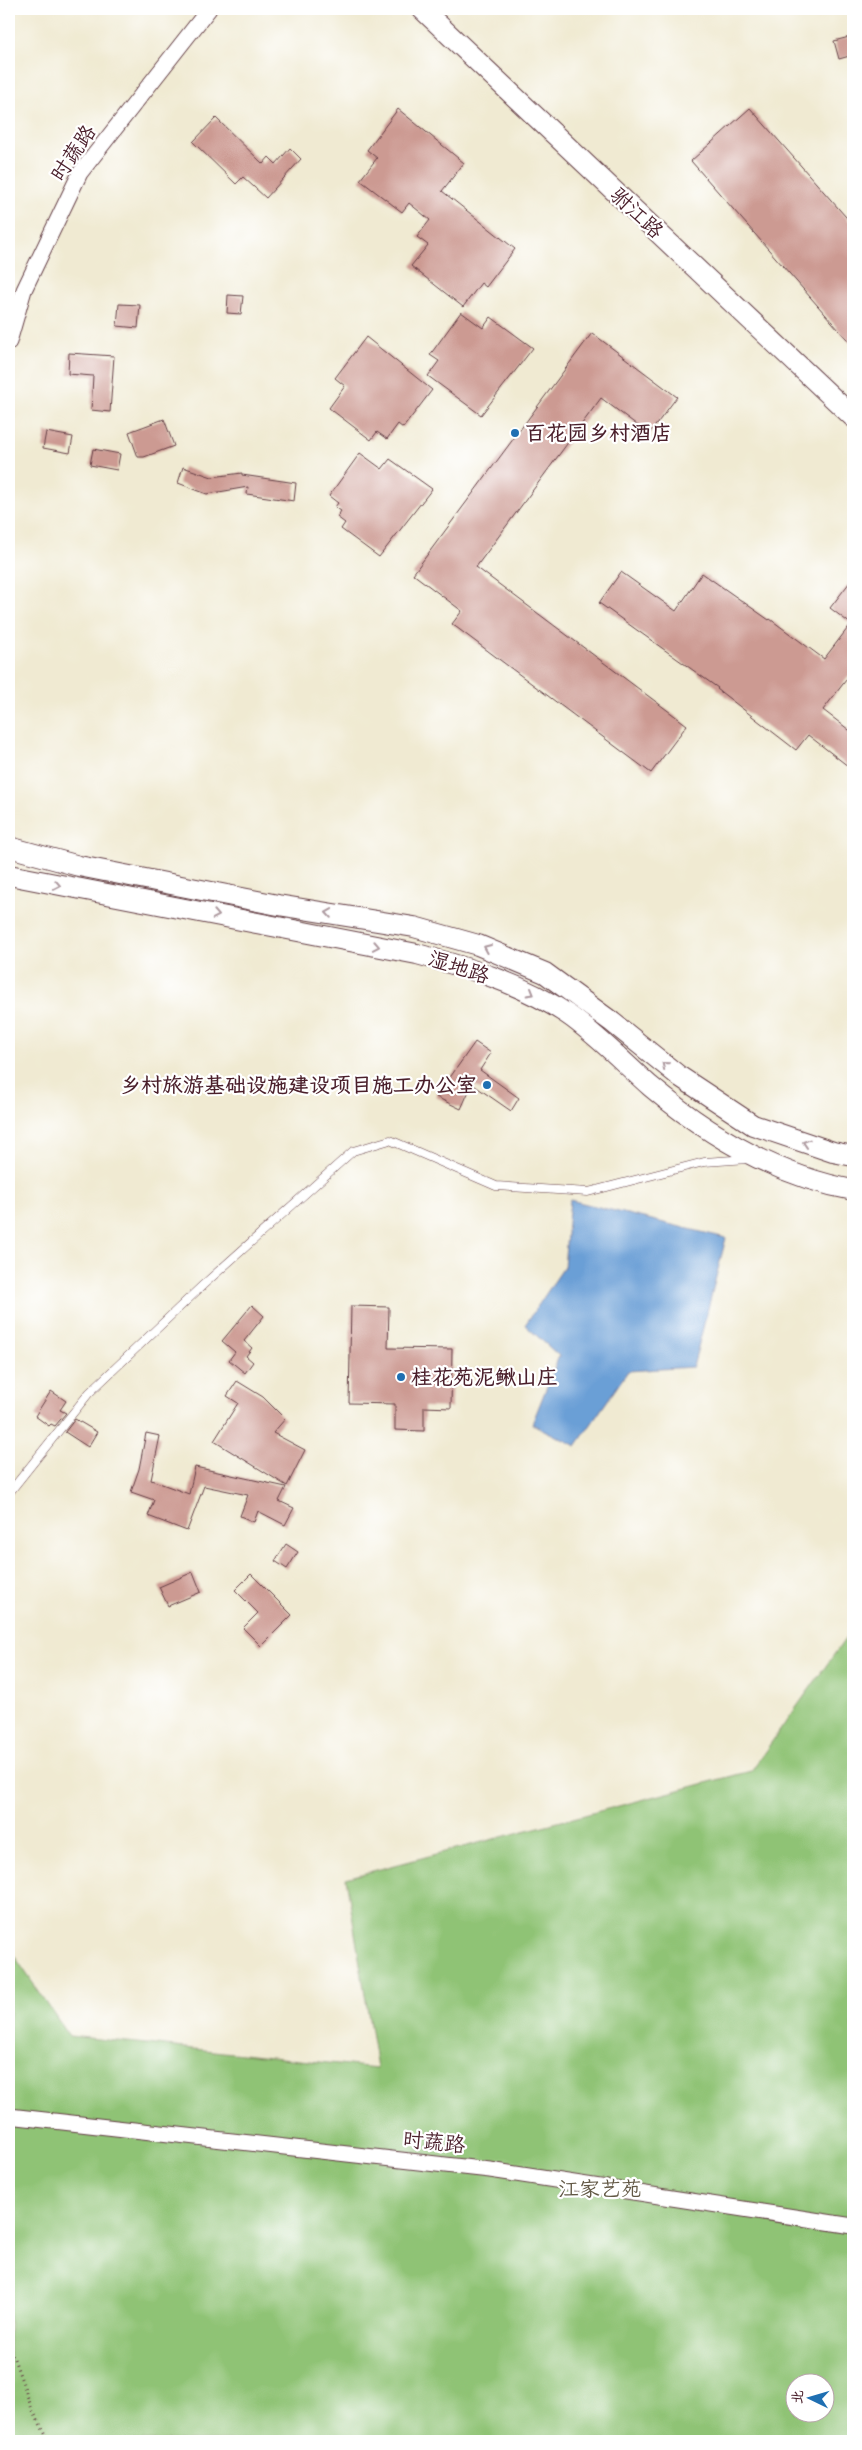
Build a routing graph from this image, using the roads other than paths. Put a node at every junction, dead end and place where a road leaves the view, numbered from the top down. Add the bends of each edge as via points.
1 (209, 9) edge
2 (422, 9) edge
3 (9, 342) edge
4 (853, 418) edge
5 (9, 847) edge
6 (9, 875) edge
7 (853, 1156) edge
8 (757, 1158) junction
9 (853, 1190) edge
10 (9, 1493) edge
11 (9, 2116) edge
12 (853, 2226) edge

1 - 3 street, 时蔬路 via 80,173 24,290
2 - 4 street, 驸江路
7 -> 5 street, 湿地路 via 753,1125 679,1076 545,973 478,945 414,927 278,905 107,871
6 -> 8 street, 湿地路 via 417,954 471,969 523,989 568,1015 653,1088 720,1138
8 - 9 street, 湿地路
8 - 10 lane via 704,1162 588,1192 496,1186 390,1140 353,1151 203,1285 89,1393
11 - 12 street, 时蔬路 via 490,2170

